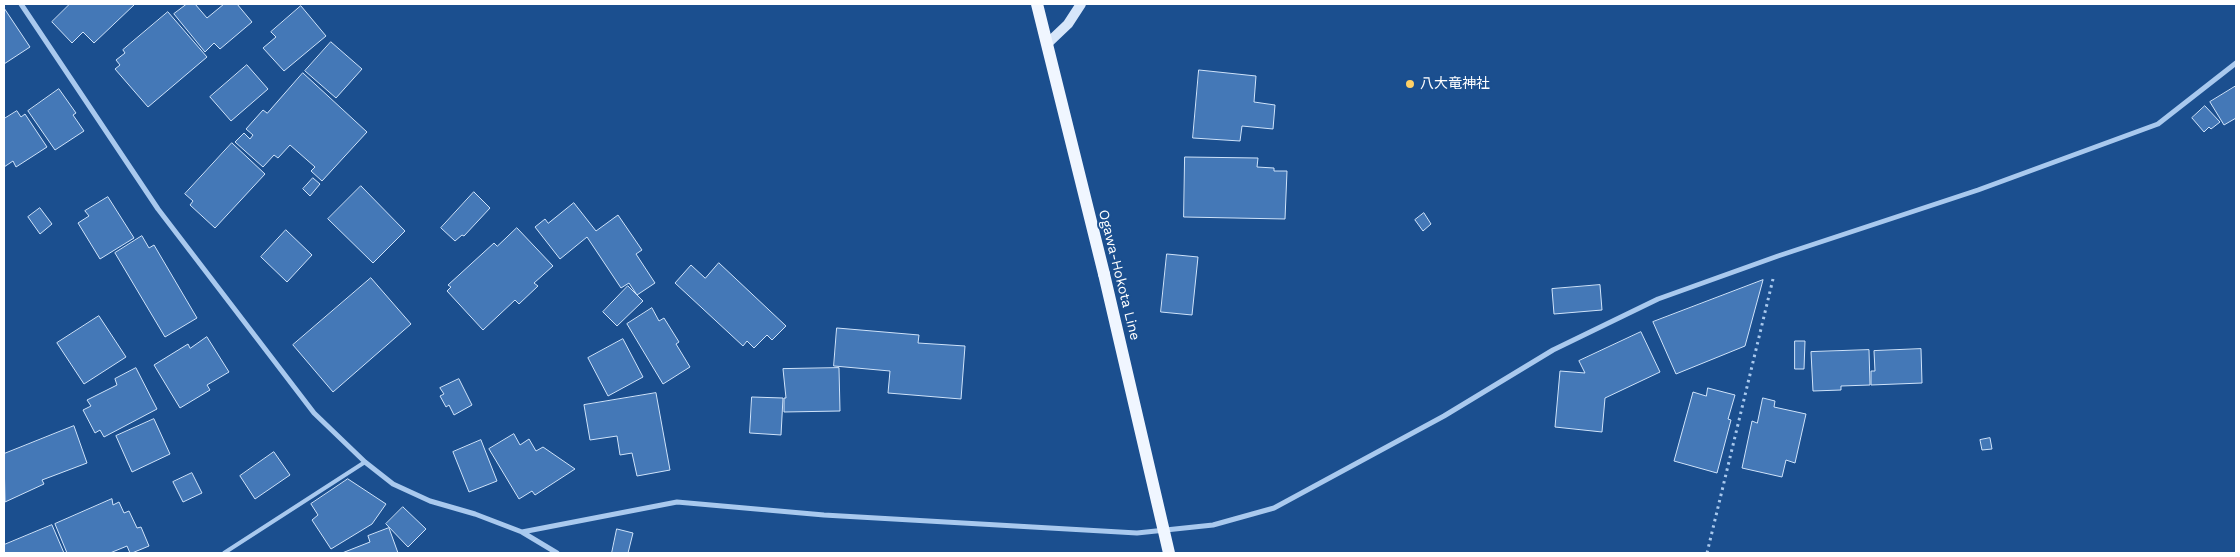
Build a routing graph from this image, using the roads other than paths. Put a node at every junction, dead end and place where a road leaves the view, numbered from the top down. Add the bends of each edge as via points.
1 (21, 4) edge
2 (1037, 4) edge
3 (1081, 4) edge
4 (1047, 44) junction
5 (2236, 63) edge
6 (365, 462) junction
7 (522, 532) junction
8 (224, 553) edge
9 (557, 553) edge
10 (1169, 553) edge

1 - 6 street via 202,269 267,348 314,413
2 - 4 main road, Ogawa-Hokota Line
3 - 4 street via 1068,24
4 - 10 main road, Ogawa-Hokota Line, bridge
5 - 7 street via 2158,124 1650,303 1553,350 1444,416 1274,508 1213,525 1137,533 824,515 677,502
6 - 7 street via 394,484 430,501
6 - 8 lane
7 - 9 street

